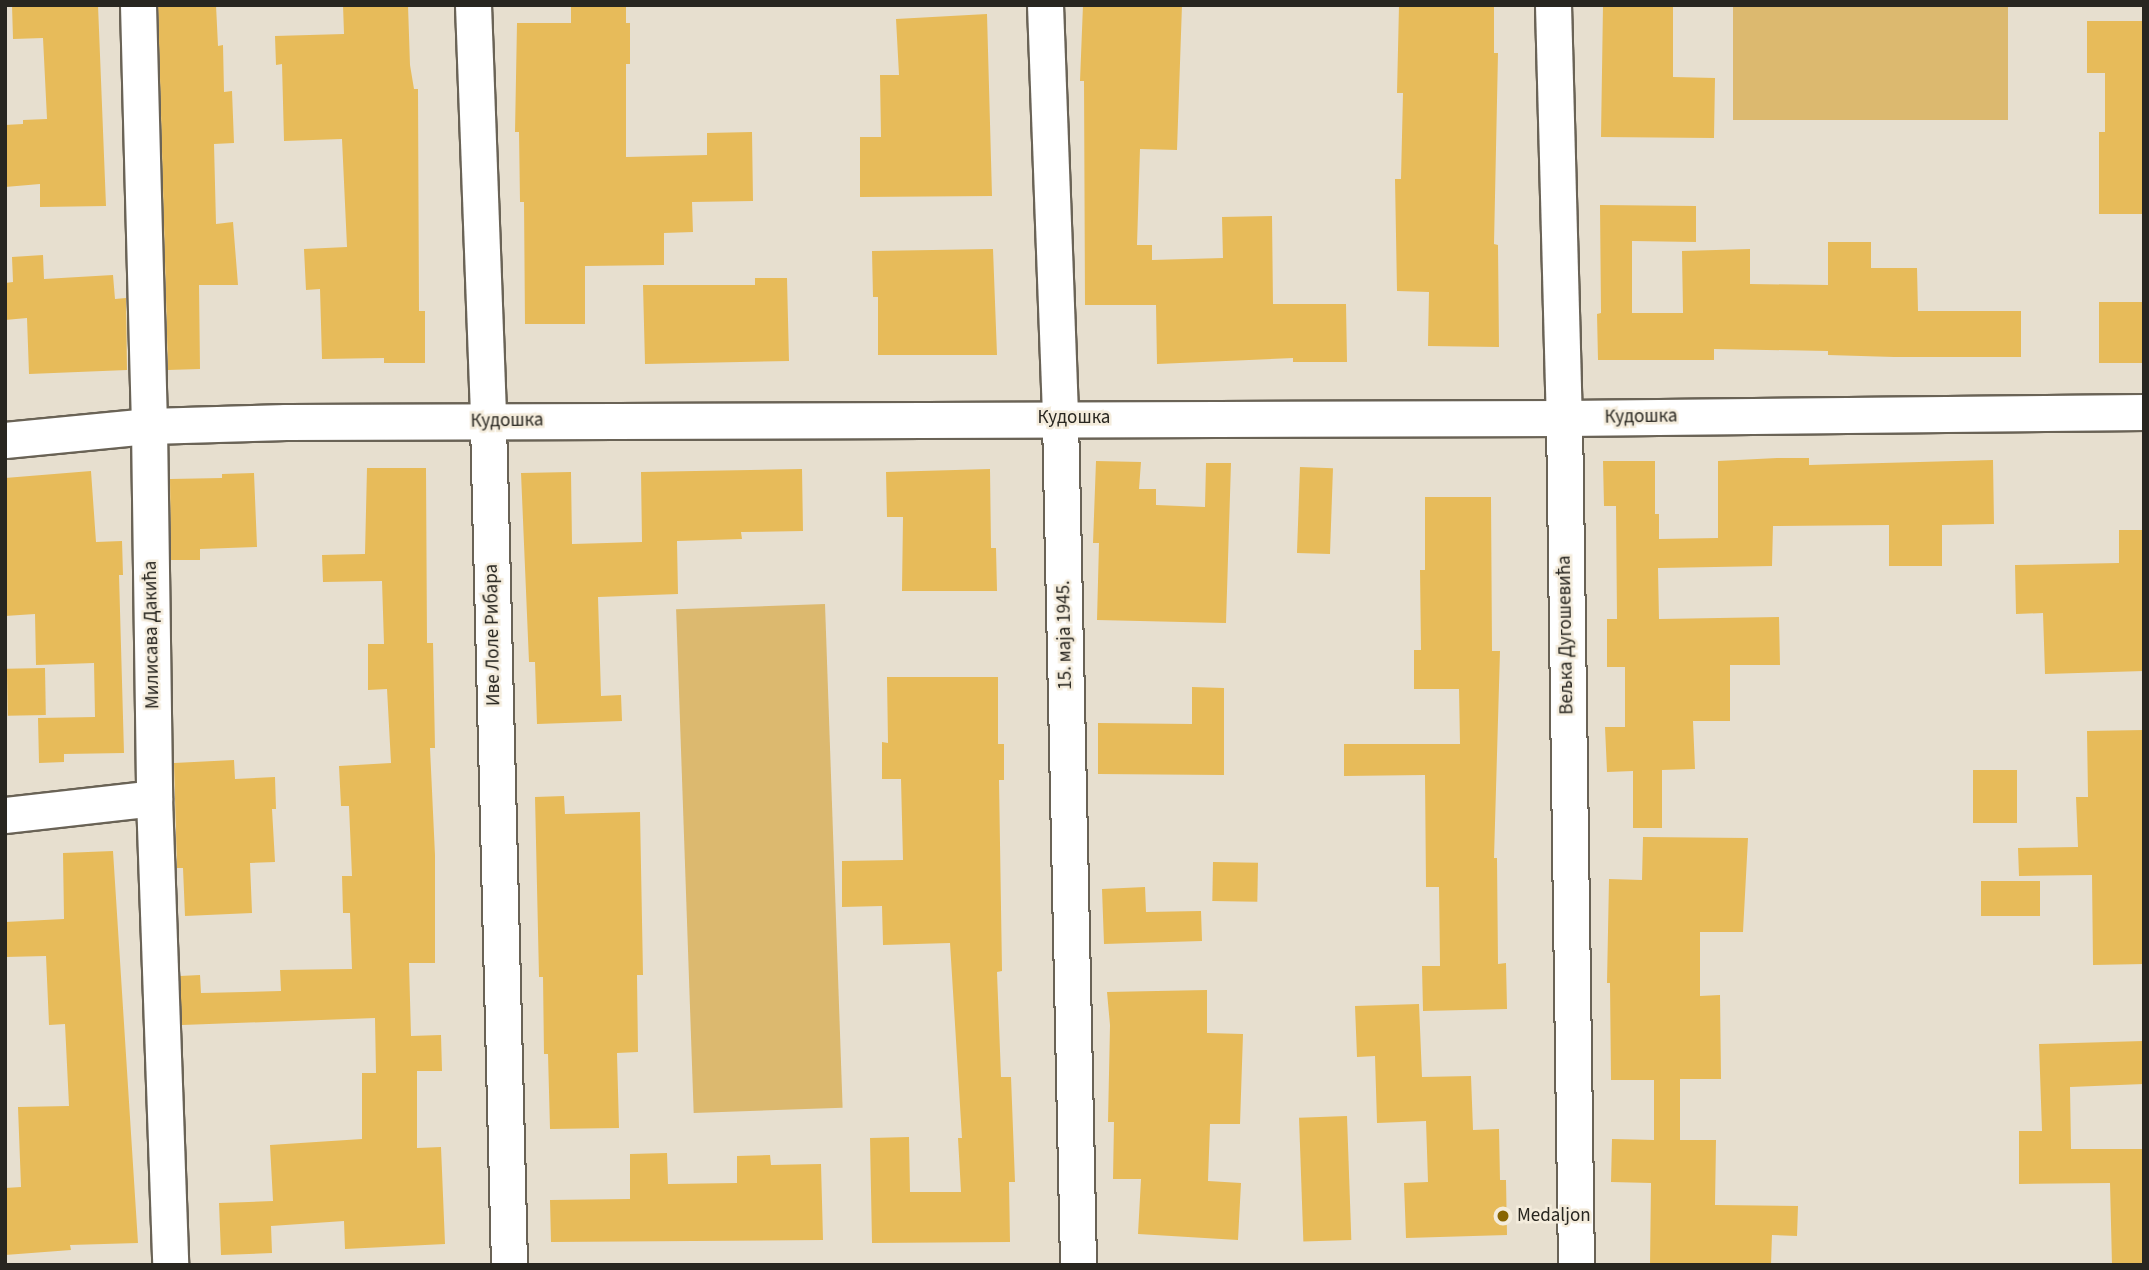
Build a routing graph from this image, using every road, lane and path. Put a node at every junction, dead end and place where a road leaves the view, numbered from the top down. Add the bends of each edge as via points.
1 (138, 5) edge
2 (473, 5) edge
3 (1045, 5) edge
4 (1553, 5) edge
5 (2144, 412) edge
6 (1060, 418) junction
7 (1564, 418) junction
8 (488, 423) junction
9 (149, 426) junction
10 (5, 440) edge
11 (154, 798) junction
12 (5, 815) edge
13 (170, 1265) edge
14 (509, 1265) edge
15 (1078, 1265) edge
16 (1576, 1265) edge

1 - 9 street, Милисава Дакића
2 - 8 street, Иве Лоле Рибара
3 - 6 street, 15. маја 1945.
4 - 7 street, Вељка Дугошевића
5 - 7 street, Кудошка
6 - 7 street, Кудошка
6 - 8 street, Кудошка
6 - 15 street, 15. маја 1945.
7 - 16 street, Вељка Дугошевића
8 - 9 street, Кудошка
8 - 14 street, Иве Лоле Рибара
9 - 10 street, Кудошка
9 - 11 street, Милисава Дакића
11 - 12 street
11 - 13 street, Милисава Дакића

